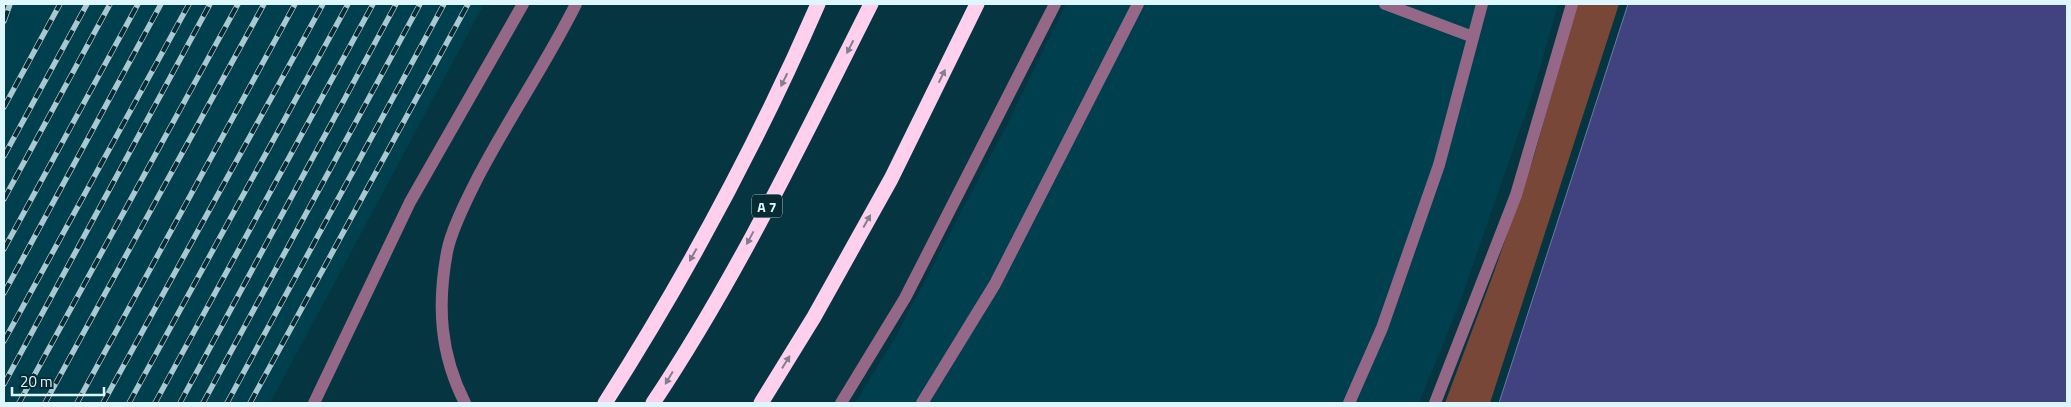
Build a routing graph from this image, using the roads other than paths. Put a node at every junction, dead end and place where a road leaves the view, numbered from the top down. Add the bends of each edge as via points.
1 (523, 4) edge
2 (576, 4) edge
3 (818, 4) edge
4 (828, 4) edge
5 (871, 4) edge
6 (976, 4) edge
7 (1055, 4) edge
8 (1138, 4) edge
9 (1385, 4) edge
10 (1482, 4) edge
11 (1572, 4) edge
12 (1473, 37) junction
13 (796, 55) junction
14 (314, 403) edge
15 (465, 403) edge
16 (605, 403) edge
17 (653, 403) edge
18 (761, 403) edge
19 (841, 403) edge
20 (922, 403) edge
21 (1349, 403) edge
22 (1435, 403) edge

1 - 14 lane via 410,202
2 - 15 lane via 485,163 465,202 447,251 441,329 449,367
3 - 13 highway
4 - 13 highway
5 -> 17 highway, A 7 via 732,272
18 -> 6 highway via 814,317 891,179
7 - 19 lane via 905,298
8 - 20 lane via 995,284
9 - 12 lane
10 - 12 lane
11 - 22 lane via 1516,195
12 - 21 lane via 1439,165 1382,328
13 -> 16 highway via 755,142 692,257

